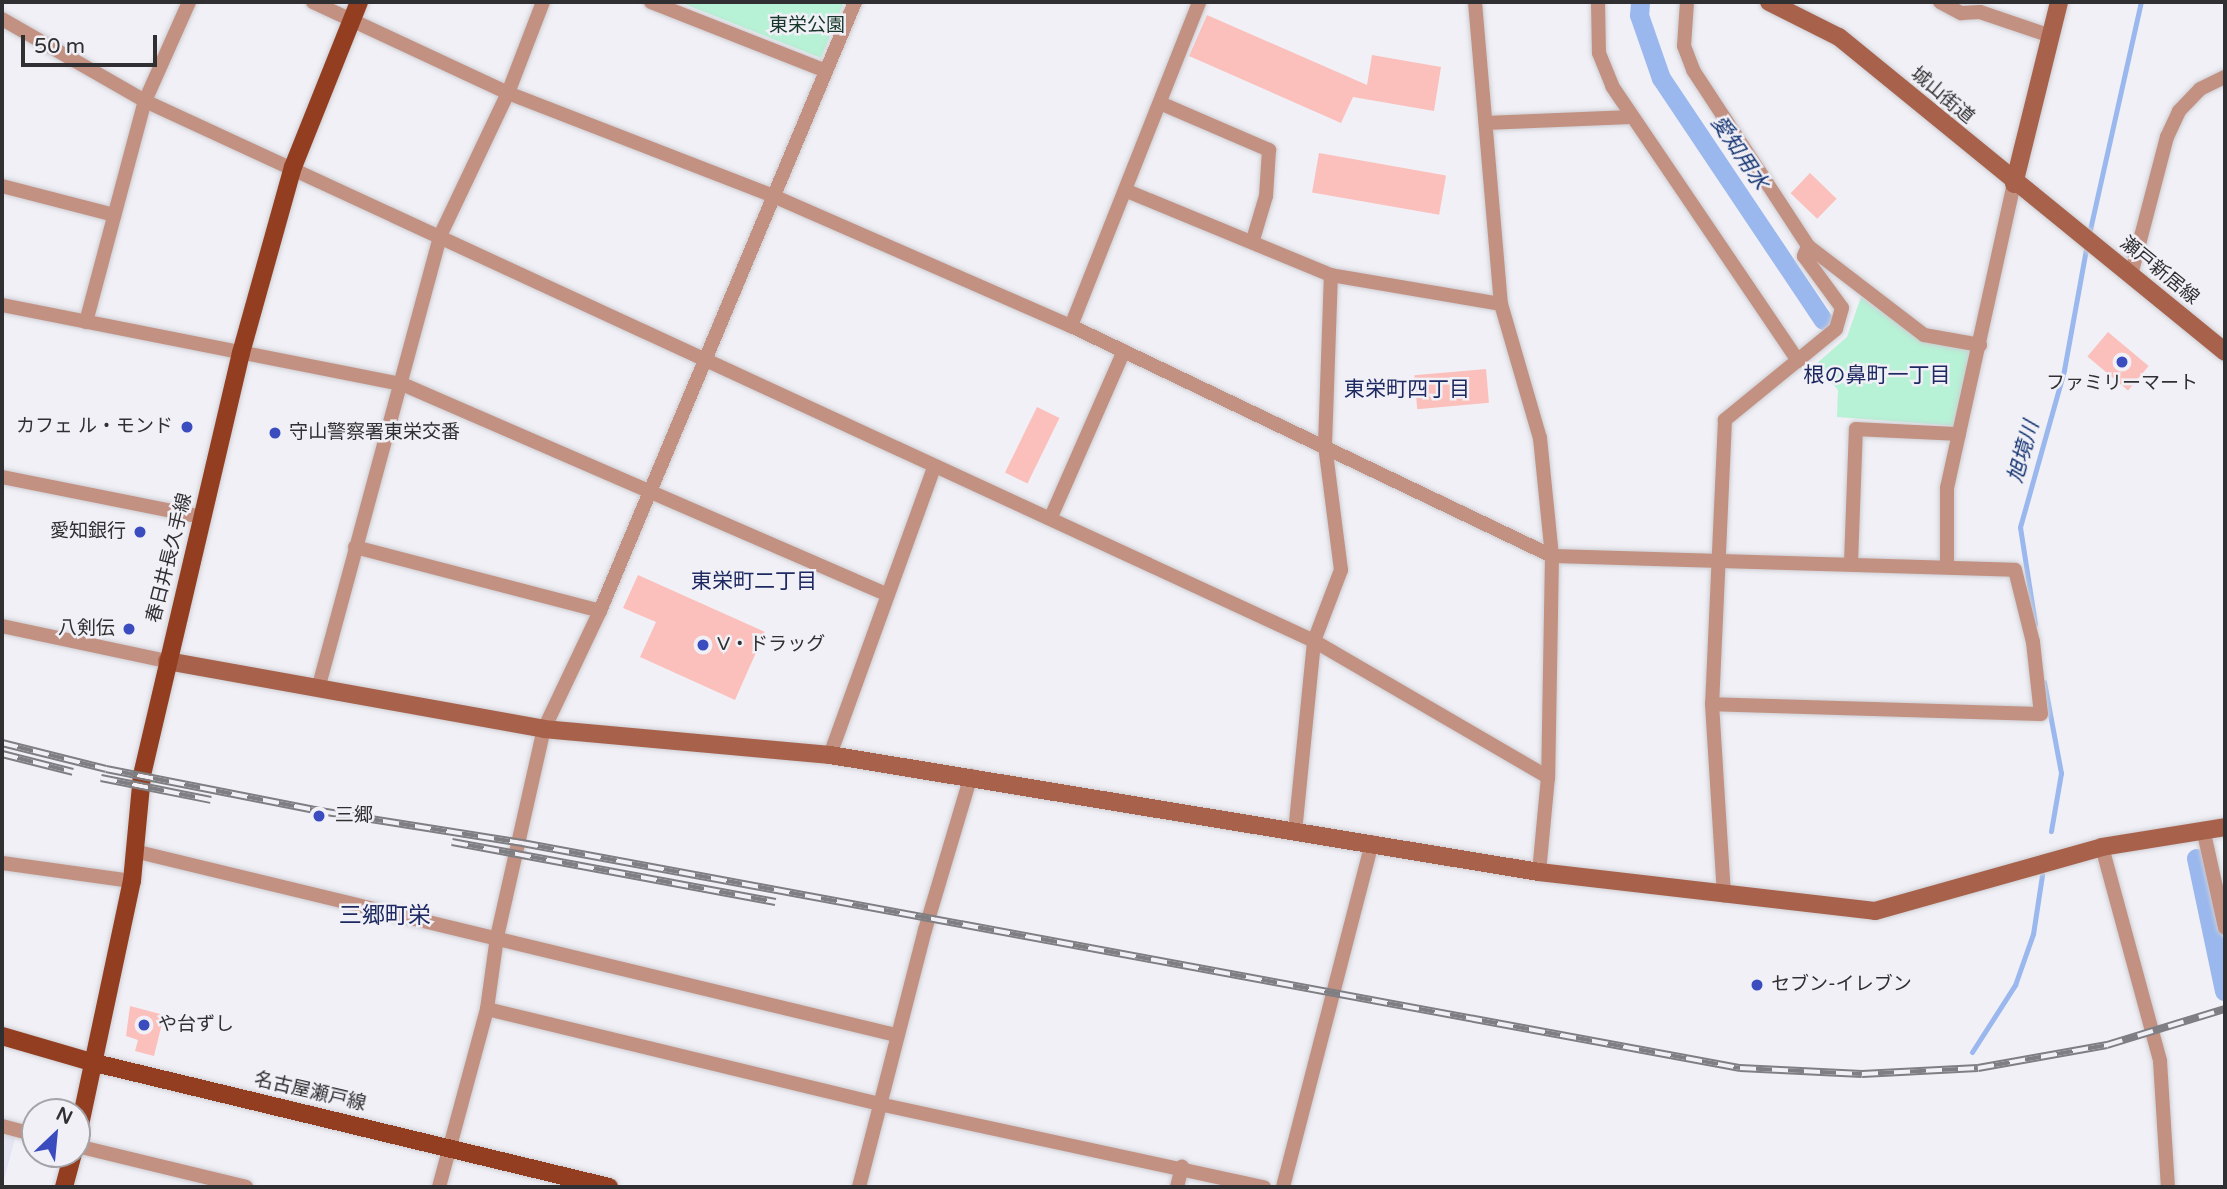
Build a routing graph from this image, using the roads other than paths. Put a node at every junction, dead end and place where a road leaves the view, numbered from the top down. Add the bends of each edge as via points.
1 (189, 2) edge
2 (313, 2) edge
3 (543, 2) edge
4 (651, 2) edge
5 (855, 2) edge
6 (1199, 2) edge
7 (1475, 2) edge
8 (1598, 2) edge
9 (1687, 2) edge
10 (1769, 2) edge
11 (1940, 2) edge
12 (2059, 2) edge
13 (1983, 7) edge
14 (355, 10) edge
15 (2, 19) edge
16 (2048, 35) junction
17 (827, 71) junction
18 (2225, 77) edge
19 (508, 93) junction
20 (145, 101) junction
21 (1160, 103) junction
22 (1630, 117) junction
23 (1486, 123) junction
24 (293, 167) junction
25 (2014, 184) junction
26 (2, 186) edge
27 (1127, 191) junction
28 (774, 196) junction
29 (114, 215) junction
30 (440, 236) junction
31 (2080, 236) joint
32 (1253, 240) junction
33 (1808, 246) junction
34 (1331, 275) junction
35 (2131, 275) junction
36 (1501, 304) junction
37 (2, 305) edge
38 (86, 322) junction
39 (1071, 326) junction
40 (1980, 345) junction
41 (1124, 351) junction
42 (2225, 352) edge
43 (242, 353) junction
44 (706, 359) junction
45 (1798, 361) junction
46 (402, 384) junction
47 (1959, 434) junction
48 (1325, 445) junction
49 (934, 467) junction
50 (2, 477) edge
51 (649, 494) junction
52 (202, 517) junction
53 (1051, 517) junction
54 (355, 547) junction
55 (1552, 556) junction
56 (1721, 559) junction
57 (1851, 563) junction
58 (1947, 567) junction
59 (886, 594) junction
60 (600, 611) junction
61 (2, 626) edge
62 (1314, 641) junction
63 (167, 661) junction
64 (318, 689) junction
65 (1712, 704) junction
66 (544, 729) junction
67 (830, 755) junction
68 (971, 776) junction
69 (1548, 777) junction
70 (2225, 827) edge
71 (1295, 832) junction
72 (2204, 833) junction
73 (1372, 842) junction
74 (2102, 847) junction
75 (134, 851) junction
76 (2, 863) edge
77 (1539, 872) junction
78 (132, 881) junction
79 (1724, 896) junction
80 (2225, 928) edge
81 (497, 937) junction
82 (486, 1009) junction
83 (896, 1035) junction
84 (2, 1036) edge
85 (95, 1063) junction
86 (87, 1098) edge
87 (879, 1104) junction
88 (2, 1126) edge
89 (21, 1131) edge
90 (449, 1147) junction
91 (91, 1149) edge
92 (1182, 1167) junction
93 (69, 1168) edge
94 (64, 1187) edge
95 (246, 1187) edge
96 (439, 1187) edge
97 (609, 1187) edge
98 (859, 1187) edge
99 (1177, 1187) edge
100 (1264, 1187) edge
101 (1283, 1187) edge
102 (2168, 1187) edge

1 - 20 street
2 - 14 street
3 - 19 street
4 - 17 street
5 - 17 street
6 - 21 street
7 - 23 street
8 - 22 street via 1599,53
9 - 33 street via 1684,46 1693,70
10 - 25 street, 城山街道 via 1839,37
11 - 13 street via 1961,13
12 - 16 street
13 - 16 street
14 - 19 street
14 - 24 main road, 春日井長久手線
15 - 20 street
16 - 25 street
17 - 28 street
18 - 35 street via 2200,89 2179,111 2167,137
19 - 28 street
19 - 30 street
20 - 24 street
20 - 29 street
21 - 27 street
21 - 32 street via 1269,150 1266,195
22 - 23 street
22 - 45 street
23 - 36 street
24 - 30 street
24 - 43 main road, 春日井長久手線
25 - 31 street, 城山街道
25 - 40 street
26 - 29 street
27 - 32 street
27 - 39 street
28 - 39 street
28 - 44 street
29 - 38 street
30 - 44 street
30 - 46 street
31 - 35 street, 瀬戸新居線
32 - 34 street
33 - 40 street via 1924,335
33 - 45 street via 1804,256 1842,308 1836,329
34 - 36 street
34 - 48 street
35 - 42 street, 瀬戸新居線
36 - 55 street via 1540,438
37 - 38 street
38 - 43 street
39 - 41 street
40 - 47 street
41 - 48 street
41 - 53 street
43 - 46 street
43 - 52 main road, 春日井長久手線
44 - 49 street
44 - 51 street
45 - 56 street via 1725,419
46 - 51 street
46 - 54 street
47 - 57 street via 1856,429
47 - 58 street via 1947,488
48 - 55 street
48 - 62 street via 1341,570
49 - 53 street
49 - 59 street
50 - 52 street
51 - 59 street
51 - 60 street
52 - 63 main road, 春日井長久手線
53 - 62 street
54 - 60 street
54 - 64 street
55 - 56 street
55 - 69 street
56 - 57 street
56 - 65 street
57 - 58 street
58 - 65 street via 2015,570 2032,642 2041,714
59 - 67 street
60 - 66 street
61 - 63 street
62 - 69 street
62 - 71 street
63 - 64 street
63 - 75 main road, 春日井長久手線 via 142,775
64 - 66 street
65 - 79 street
66 - 67 street
66 - 81 street
67 - 68 street
68 - 71 street
68 - 83 street
69 - 77 street
70 - 72 street
71 - 73 street
72 - 74 street
72 - 80 street
73 - 77 street
73 - 101 street
74 - 79 street via 1875,911
74 - 102 street via 2160,1061
75 - 78 main road, 春日井長久手線
75 - 81 street
76 - 78 street
77 - 79 street
78 - 85 main road, 春日井長久手線
81 - 82 street
81 - 83 street
82 - 87 street
82 - 90 street
83 - 87 street
84 - 85 main road, 名古屋瀬戸線
85 - 86 main road, 春日井長久手線
85 - 90 main road, 名古屋瀬戸線
87 - 92 street
87 - 98 street
88 - 89 street
90 - 96 street
90 - 97 main road, 名古屋瀬戸線
91 - 95 street
92 - 99 street
92 - 100 street
93 - 94 main road

